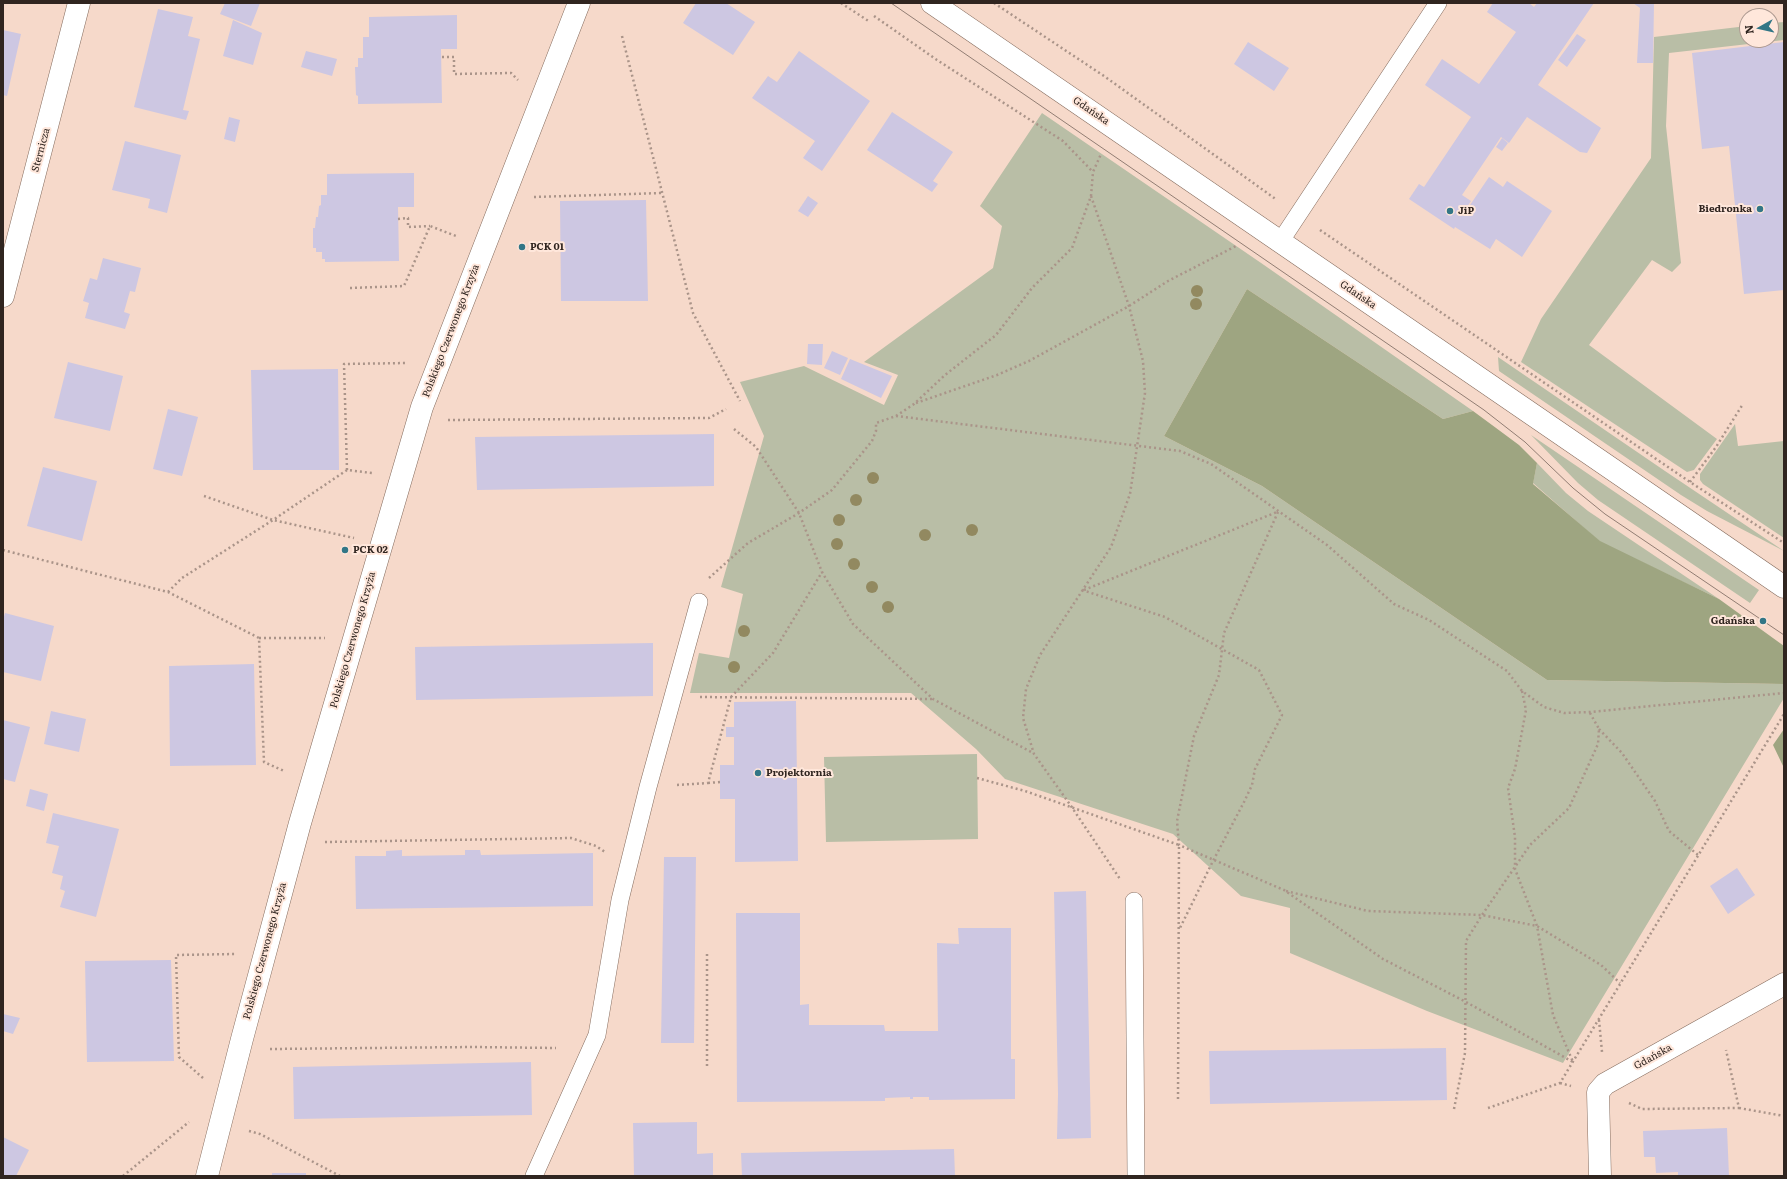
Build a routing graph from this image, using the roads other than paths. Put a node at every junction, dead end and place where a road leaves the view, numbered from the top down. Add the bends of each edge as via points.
1 (79, 3) edge
2 (579, 3) edge
3 (932, 3) edge
4 (1438, 3) edge
5 (1280, 242) junction
6 (3, 296) edge
7 (1784, 587) edge
8 (699, 602) dead end
9 (1134, 901) road end
10 (1784, 984) edge
11 (207, 1176) edge
12 (534, 1176) edge
13 (1136, 1176) edge
14 (1600, 1176) edge

1 - 6 street, Sternicza
2 - 11 street, Polskiego Czerwonego Krzyża via 422,407 300,822
3 - 5 street, Gdańska
4 - 5 lane
5 - 7 street, Gdańska
8 - 12 lane via 620,900 597,1035
9 - 13 lane
10 - 14 street, Gdańska via 1605,1084 1598,1092

